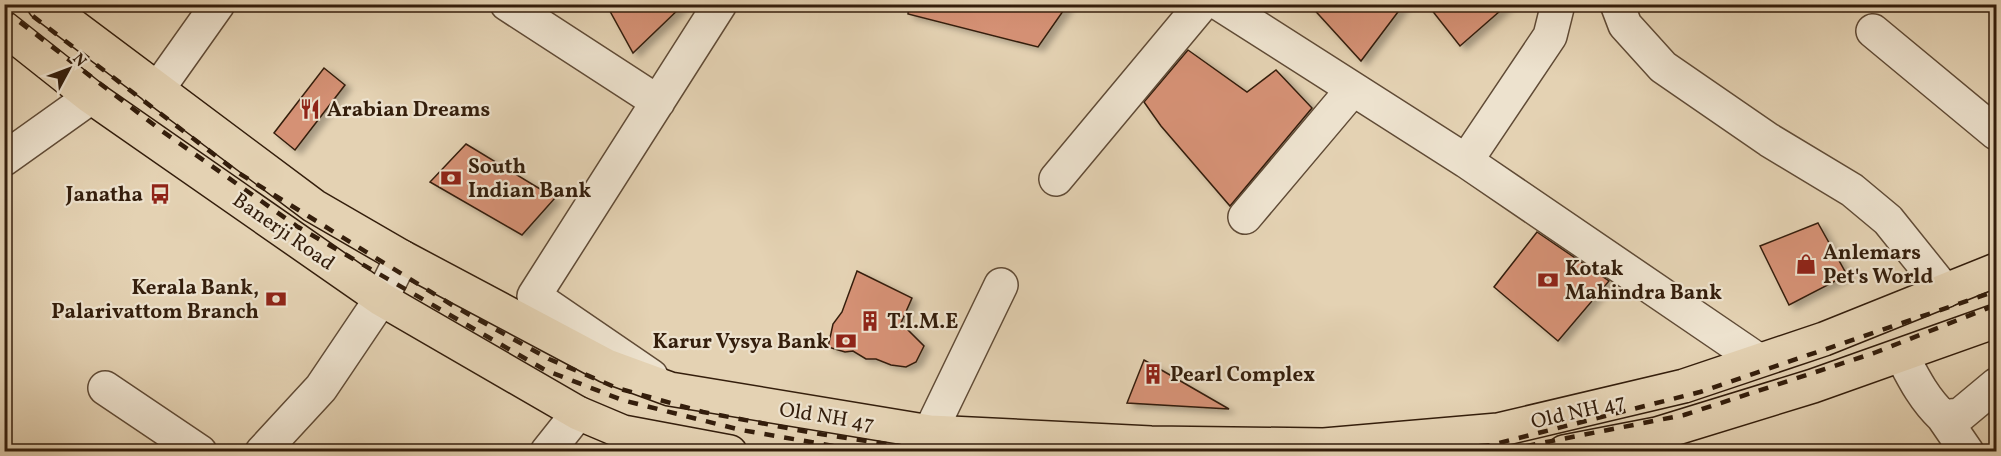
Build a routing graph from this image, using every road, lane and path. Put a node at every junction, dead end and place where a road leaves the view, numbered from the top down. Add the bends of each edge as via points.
1 (44, 4) edge
2 (218, 4) edge
3 (507, 4) edge
4 (720, 4) edge
5 (1202, 4) edge
6 (1220, 4) edge
7 (1558, 4) edge
8 (1617, 4) edge
9 (4, 28) edge
10 (1873, 32) dead end
11 (1353, 89) junction
12 (157, 90) junction
13 (91, 97) junction
14 (658, 102) junction
15 (1996, 133) edge
16 (4, 159) edge
17 (1466, 161) junction
18 (1056, 179) dead end
19 (1245, 217) dead end
20 (402, 257) junction
21 (1996, 270) edge
22 (1002, 285) dead end
23 (1945, 291) junction
24 (381, 299) junction
25 (1996, 321) edge
26 (1902, 356) junction
27 (1758, 360) junction
28 (607, 366) joint
29 (1996, 385) edge
30 (105, 388) dead end
31 (670, 389) junction
32 (578, 413) junction
33 (1943, 417) junction
34 (623, 432) junction
35 (930, 432) junction
36 (200, 452) edge
37 (262, 452) edge
38 (547, 452) edge
39 (649, 452) edge
40 (730, 452) edge
41 (1564, 452) edge
42 (1967, 452) edge

1 - 12 main road, Banerji Road
2 - 12 street
3 - 14 street
4 - 14 street
5 - 18 street
6 - 11 street
7 - 17 street via 1550,36
8 - 23 street via 1625,25 1663,66 1769,140 1852,190 1888,220
9 - 13 main road, Banerji Road
10 - 15 street
11 - 17 street
11 - 19 street
12 - 20 main road, Banerji Road via 314,206
13 - 16 street
13 - 24 main road, Banerji Road
14 - 31 street via 534,296
17 - 27 street
20 - 24 street
20 - 28 main road, Banerji Road
21 - 23 main road, Old NH 47
22 - 35 street
23 - 27 main road, Old NH 47 via 1824,339
24 - 32 main road, Banerji Road
24 - 37 street via 321,388
25 - 26 main road, Old NH 47
26 - 33 street via 1918,388
26 - 41 main road, Old NH 47 via 1657,434
27 - 35 main road, Old NH 47 via 1684,386 1497,430 1324,445 1151,443
28 - 31 main road, Old NH 47
29 - 33 street via 1960,415
30 - 36 street
31 - 35 main road, Old NH 47
32 - 34 main road
32 - 38 street
33 - 42 street
34 - 39 main road
34 - 40 main road

